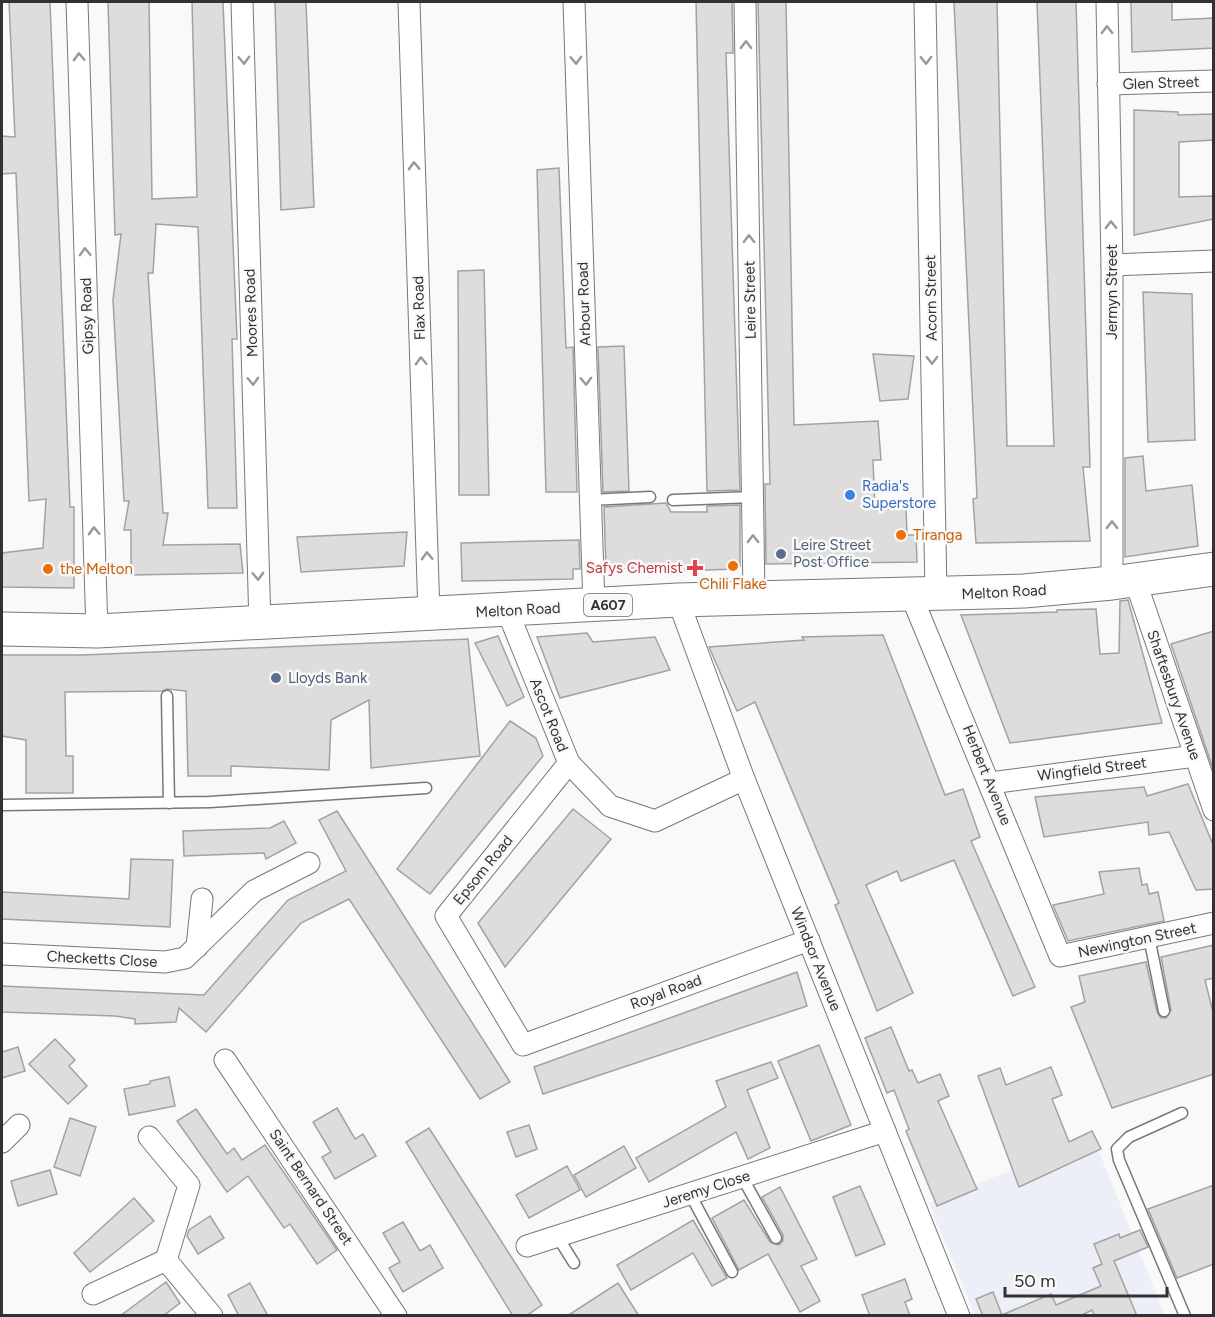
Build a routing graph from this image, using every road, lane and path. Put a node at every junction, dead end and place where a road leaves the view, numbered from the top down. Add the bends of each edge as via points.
1 (77, 2) edge
2 (242, 2) edge
3 (409, 2) edge
4 (574, 2) edge
5 (745, 2) edge
6 (925, 2) edge
7 (1107, 2) edge
8 (1214, 81) edge
9 (1108, 84) junction
10 (1214, 261) edge
11 (1112, 265) junction
12 (650, 497) dead end
13 (753, 497) junction
14 (590, 500) junction
15 (673, 500) dead end
16 (1214, 569) edge
17 (1123, 582) junction
18 (923, 595) junction
19 (754, 598) junction
20 (678, 600) junction
21 (594, 606) junction
22 (507, 610) junction
23 (429, 614) junction
24 (260, 625) junction
25 (2, 630) edge
26 (97, 631) junction
27 (167, 696) dead end
28 (1195, 756) junction
29 (568, 763) junction
30 (744, 779) junction
31 (990, 783) junction
32 (426, 788) dead end
33 (169, 803) junction
34 (2, 805) edge
35 (1214, 810) edge
36 (309, 863) dead end
37 (202, 899) dead end
38 (1214, 923) edge
39 (1149, 937) junction
40 (809, 940) junction
41 (197, 947) junction
42 (2, 954) edge
43 (1060, 956) joint
44 (1164, 1011) dead end
45 (523, 1045) joint
46 (225, 1060) dead end
47 (1182, 1113) dead end
48 (19, 1125) dead end
49 (885, 1131) junction
50 (149, 1137) dead end
51 (2, 1142) edge
52 (742, 1177) junction
53 (690, 1194) junction
54 (557, 1236) junction
55 (776, 1238) dead end
56 (527, 1246) dead end
57 (166, 1260) junction
58 (574, 1263) dead end
59 (732, 1272) dead end
60 (93, 1294) dead end
61 (212, 1316) edge
62 (396, 1316) edge
63 (959, 1316) edge
64 (1185, 1316) edge

26 -> 1 street, Gipsy Road
2 -> 24 street, Moores Road
23 -> 3 street, Flax Road
4 -> 14 street, Arbour Road
13 -> 5 street, Leire Street
6 -> 18 street, Acorn Street
9 -> 7 street, Jermyn Street
8 - 9 street, Glen Street
11 -> 9 street, Jermyn Street
10 - 11 street
17 -> 11 street, Jermyn Street
12 - 14 lane
13 - 15 lane
19 -> 13 street, Leire Street
14 - 21 street, Arbour Road
16 - 17 main road, Melton Road / A607
17 - 18 main road, Melton Road / A607
17 - 28 street, Shaftesbury Avenue
18 - 19 main road, Melton Road / A607
18 - 31 street, Herbert Avenue
19 - 20 main road, Melton Road / A607
20 - 21 main road, Melton Road / A607
20 - 30 street, Windsor Avenue
21 - 22 main road, Melton Road / A607
22 - 23 main road, Melton Road / A607
22 - 29 street, Ascot Road
23 - 24 main road, Melton Road / A607
24 - 26 main road, Melton Road / A607
25 - 26 main road, Melton Road / A607
27 - 33 lane
28 - 31 street, Wingfield Street
28 - 35 street, Shaftesbury Avenue
29 - 30 street, Ascot Road via 610,806 655,821
29 - 45 street, Epsom Road via 447,916
30 - 40 street, Windsor Avenue
31 - 43 street, Herbert Avenue
32 - 33 lane
33 - 34 lane
36 - 41 street, Checketts Close via 254,891
37 - 41 street
38 - 39 street, Newington Street
39 - 43 street, Newington Street
39 - 44 lane
40 - 45 street, Royal Road
40 - 49 street, Windsor Avenue
41 - 42 street, Checketts Close via 185,958 165,962
46 - 62 street, Saint Bernard Street
47 - 64 lane via 1129,1137 1117,1149 1117,1155
48 - 51 street
49 - 52 street, Jeremy Close
49 - 63 street, Windsor Avenue
50 - 57 street via 189,1185
52 - 53 street, Jeremy Close
52 - 55 lane
53 - 54 street, Jeremy Close
53 - 59 lane
54 - 56 street, Jeremy Close
54 - 58 lane
57 - 60 street
57 - 61 street

